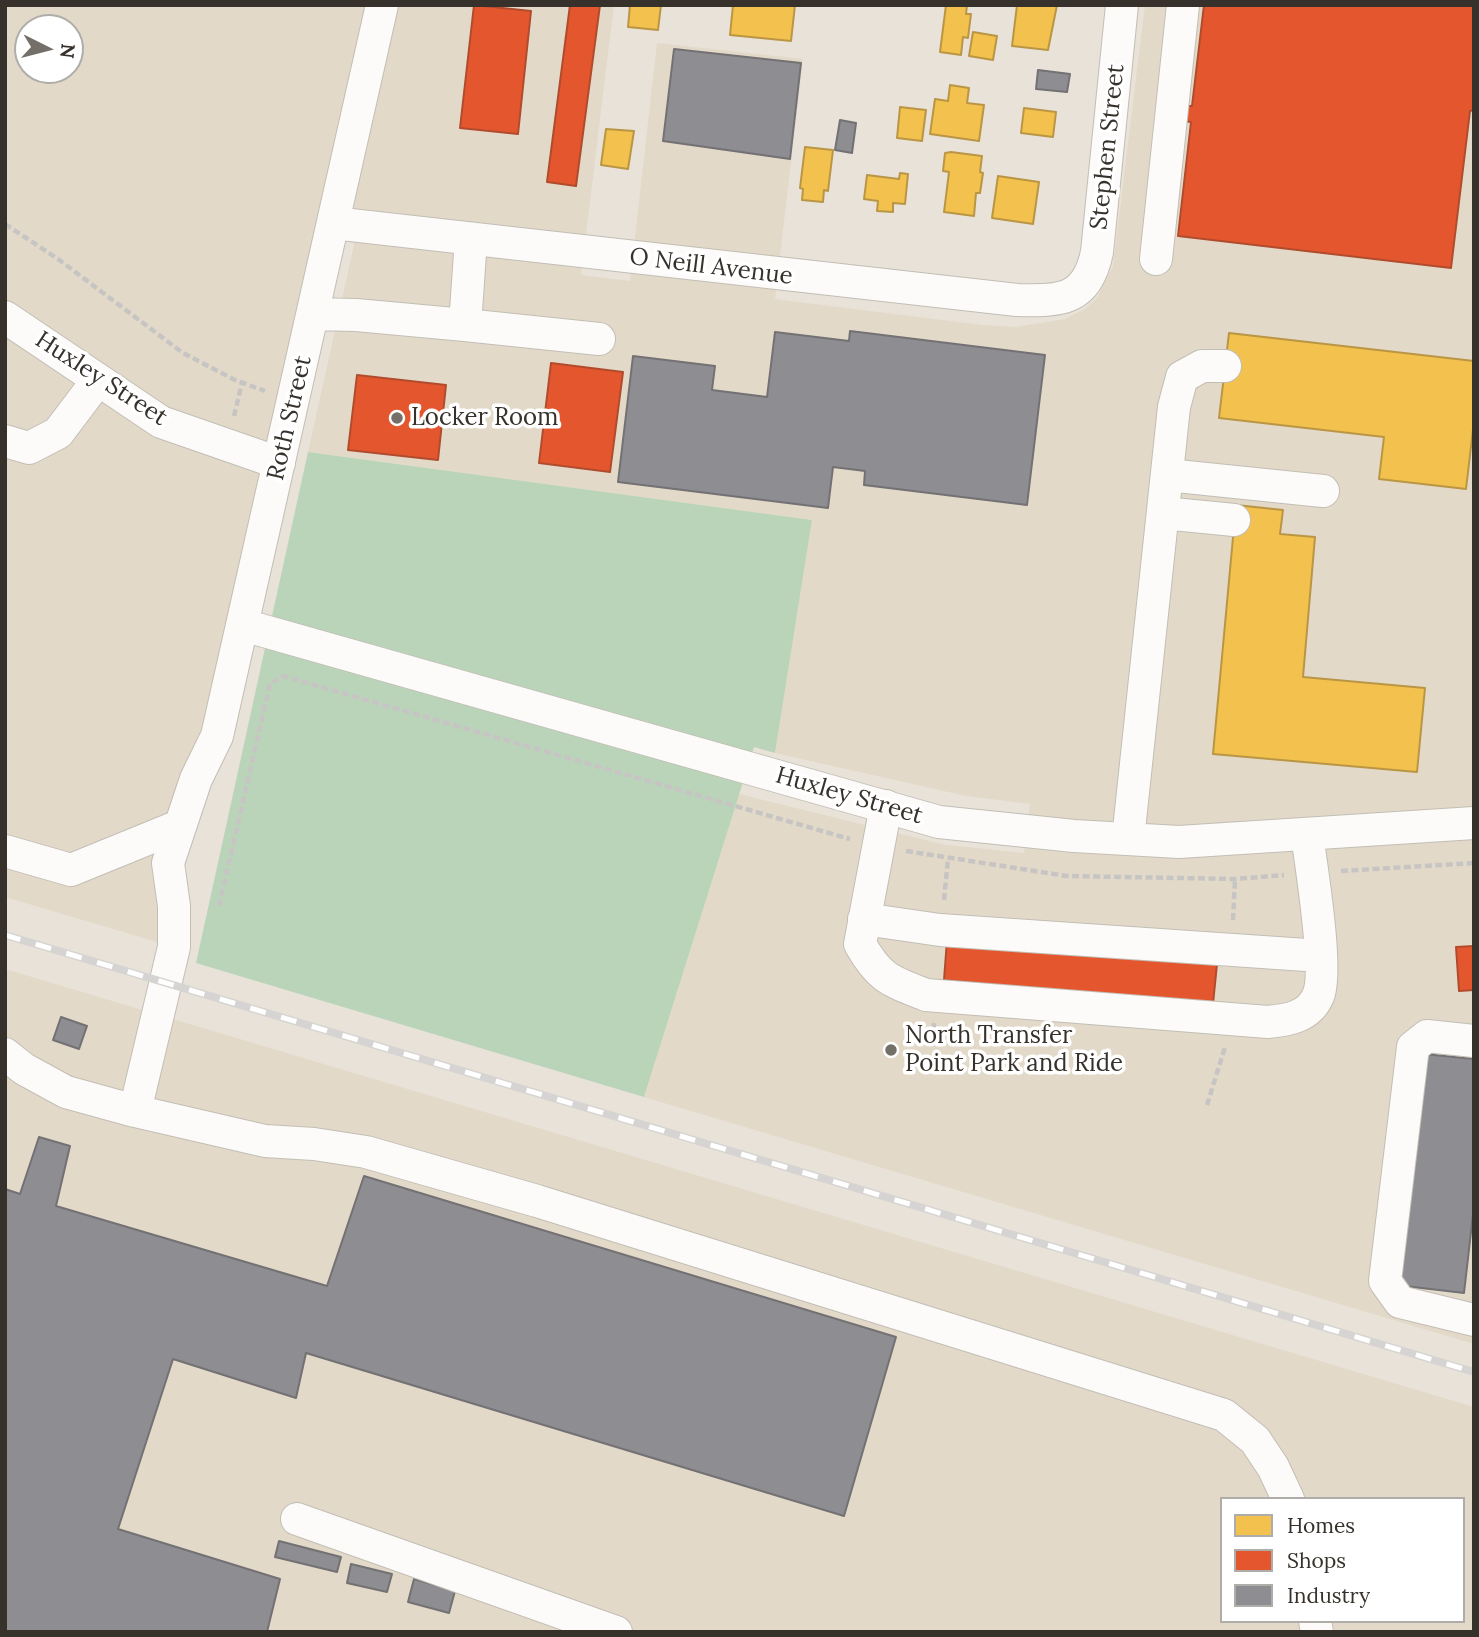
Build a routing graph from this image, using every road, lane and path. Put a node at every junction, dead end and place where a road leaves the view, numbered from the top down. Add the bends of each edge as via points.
1 (382, 5) edge
2 (1122, 5) edge
3 (1183, 5) edge
4 (333, 223) junction
5 (5, 224) edge
6 (471, 239) junction
7 (1156, 259) dead end
8 (1084, 285) joint
9 (313, 314) junction
10 (5, 317) edge
11 (465, 325) junction
12 (599, 339) dead end
13 (1225, 366) dead end
14 (99, 380) junction
15 (293, 401) junction
16 (5, 441) edge
17 (279, 463) junction
18 (1167, 475) junction
19 (1323, 491) dead end
20 (1163, 513) junction
21 (1234, 520) dead end
22 (243, 625) junction
23 (886, 806) junction
24 (1474, 823) edge
25 (179, 826) junction
26 (1307, 834) junction
27 (1128, 839) junction
28 (878, 846) junction
29 (5, 851) edge
30 (1474, 863) edge
31 (1311, 873) junction
32 (219, 906) dead end
33 (864, 919) junction
34 (1321, 956) junction
35 (1474, 1041) edge
36 (5, 1054) edge
37 (135, 1111) junction
38 (1474, 1320) edge
39 (1287, 1497) edge
40 (297, 1519) dead end
41 (616, 1632) edge

1 - 4 street, Roth Street
2 - 8 street, Stephen Street via 1097,252
3 - 7 street
4 - 6 street, O Neill Avenue
4 - 9 street, Roth Street
5 - 15 path via 183,353 234,380
6 - 8 street, O Neill Avenue via 1017,300 1069,297
6 - 11 street
9 - 11 street
9 - 15 street, Roth Street
10 - 14 street, Huxley Street
11 - 12 street
13 - 18 street via 1202,366 1182,377
14 - 16 street via 58,433 29,448
14 - 17 street, Huxley Street via 161,422
15 - 17 street, Roth Street
17 - 22 street, Roth Street
18 - 19 street
18 - 20 street
20 - 21 street
20 - 27 street
22 - 23 street, Huxley Street
22 - 25 street, Roth Street via 217,736
23 - 27 street, Huxley Street via 939,822
23 - 28 street
24 - 26 street, Huxley Street
25 - 29 street via 71,870
25 - 37 street, Roth Street via 168,863 174,947
26 - 27 street, Huxley Street via 1179,842
26 - 31 street
28 - 31 path via 1067,876 1235,879
28 - 32 path via 283,676 270,684
28 - 33 street
30 - 31 path
31 - 34 street
33 - 34 street via 940,930
33 - 34 street via 860,944 873,967 894,983 936,996 1291,1020 1318,997
35 - 38 street via 1427,1036 1413,1047 1384,1282 1400,1302
36 - 37 street via 66,1092
37 - 39 street via 265,1141 366,1152 1224,1415 1255,1440
40 - 41 street

